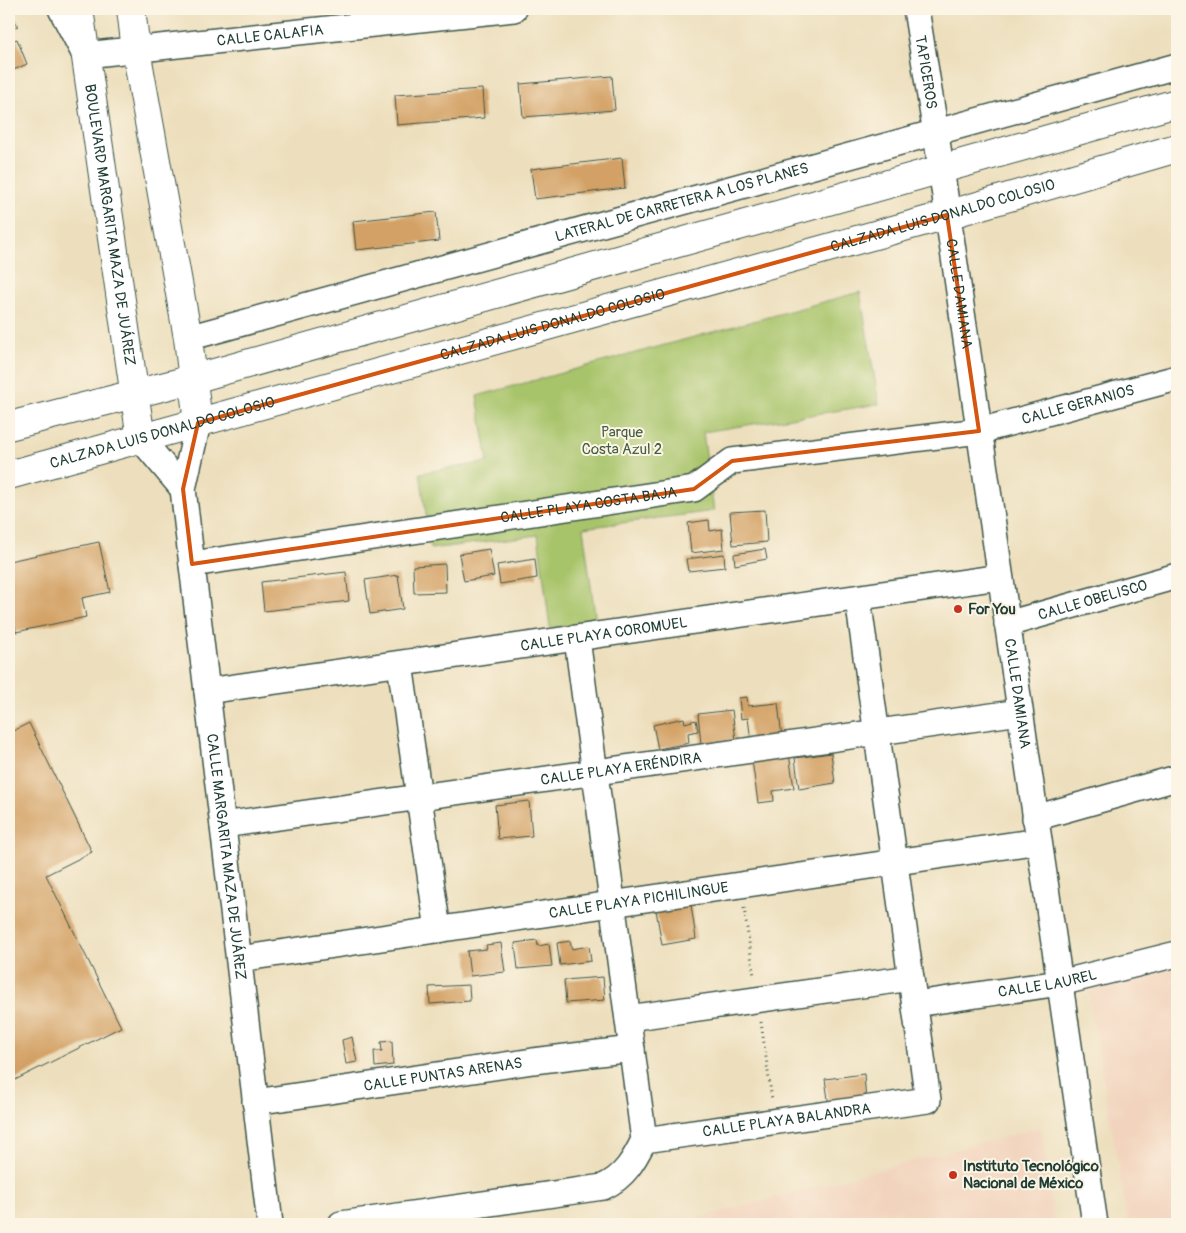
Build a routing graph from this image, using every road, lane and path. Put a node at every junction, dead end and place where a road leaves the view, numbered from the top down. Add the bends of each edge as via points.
1 (61, 9) edge
2 (79, 9) edge
3 (131, 9) edge
4 (514, 9) edge
5 (916, 9) edge
6 (375, 16) edge
7 (136, 50) junction
8 (85, 55) junction
9 (1177, 66) edge
10 (1177, 103) edge
11 (936, 134) junction
12 (1177, 148) edge
13 (940, 169) junction
14 (947, 215) junction
15 (188, 338) junction
16 (1177, 378) edge
17 (193, 379) junction
18 (133, 393) junction
19 (198, 423) junction
20 (9, 426) edge
21 (979, 431) junction
22 (141, 439) junction
23 (9, 475) edge
24 (184, 489) junction
25 (192, 564) junction
26 (1177, 576) edge
27 (1000, 577) junction
28 (858, 599) junction
29 (1007, 624) junction
30 (577, 639) junction
31 (400, 664) junction
32 (207, 691) junction
33 (1020, 712) junction
34 (876, 733) junction
35 (595, 772) junction
36 (1177, 778) edge
37 (419, 797) junction
38 (223, 825) junction
39 (1037, 829) junction
40 (895, 862) junction
41 (612, 904) junction
42 (438, 930) junction
43 (1177, 954) edge
44 (239, 959) junction
45 (911, 978) junction
46 (1060, 983) junction
47 (914, 1004) junction
48 (628, 1018) junction
49 (632, 1048) junction
50 (255, 1102) junction
51 (644, 1140) junction
52 (270, 1224) edge
53 (341, 1224) edge
54 (1095, 1224) edge

1 - 8 street
2 - 8 main road, BOULEVARD MARGARITA MAZA DE JUÁREZ
3 - 7 main road
4 - 6 street, CALLE CALAFIA
5 - 11 street, TAPICEROS
6 - 7 street, CALLE CALAFIA
7 - 8 street, CALLE CALAFIA
7 - 15 main road
8 - 18 main road, BOULEVARD MARGARITA MAZA DE JUÁREZ
9 - 11 street, LATERAL DE CARRETERA A LOS PLANES
10 - 13 main road
11 - 13 street, CALLE DAMIANA
11 - 15 street, LATERAL DE CARRETERA A LOS PLANES
12 - 14 main road, CALZADA LUIS DONALDO COLOSIO
13 - 14 street, CALLE DAMIANA
13 - 17 main road
14 - 19 main road, CALZADA LUIS DONALDO COLOSIO
14 - 21 street, CALLE DAMIANA
15 - 17 main road
16 - 21 street, CALLE GERANIOS
17 - 18 main road
17 - 19 main road
18 - 20 main road
18 - 22 main road, BOULEVARD MARGARITA MAZA DE JUÁREZ
19 - 22 main road, CALZADA LUIS DONALDO COLOSIO
19 - 24 street, CALLE MARGARITA MAZA DE JUÁREZ
21 - 25 street, CALLE PLAYA COSTA BAJA via 732,461 694,489
21 - 27 street, CALLE DAMIANA
22 - 23 main road, CALZADA LUIS DONALDO COLOSIO
22 - 24 street
24 - 25 street, CALLE MARGARITA MAZA DE JUÁREZ
25 - 32 street, CALLE MARGARITA MAZA DE JUÁREZ
26 - 29 street, CALLE OBELISCO
27 - 28 street, CALLE PLAYA COROMUEL
27 - 29 street, CALLE DAMIANA
28 - 30 street, CALLE PLAYA COROMUEL
28 - 34 street
29 - 33 street, CALLE DAMIANA
30 - 31 street, CALLE PLAYA COROMUEL
30 - 35 street
31 - 32 street, CALLE PLAYA COROMUEL
31 - 37 street
32 - 38 street, CALLE MARGARITA MAZA DE JUÁREZ
33 - 34 street, CALLE PLAYA ERÉNDIRA
33 - 39 street, CALLE DAMIANA
34 - 35 street, CALLE PLAYA ERÉNDIRA
34 - 40 street
35 - 37 street, CALLE PLAYA ERÉNDIRA
35 - 41 street
36 - 39 street, CALLE PLAYA PICHILINGUE
37 - 38 street, CALLE PLAYA ERÉNDIRA
37 - 42 street
38 - 44 street, CALLE MARGARITA MAZA DE JUÁREZ
39 - 40 street, CALLE PLAYA PICHILINGUE
39 - 46 street, CALLE DAMIANA
40 - 41 street, CALLE PLAYA PICHILINGUE
40 - 45 street
41 - 42 street, CALLE PLAYA PICHILINGUE
41 - 48 street
42 - 44 street, CALLE PLAYA PICHILINGUE
43 - 46 street, CALLE LAUREL
44 - 50 street, CALLE MARGARITA MAZA DE JUÁREZ
45 - 47 street
45 - 48 street
46 - 47 street, CALLE LAUREL
46 - 54 street, CALLE DAMIANA
47 - 51 street, CALLE PLAYA BALANDRA via 928,1100
48 - 49 street
49 - 50 street, CALLE PUNTAS ARENAS
49 - 51 street
50 - 52 street, CALLE MARGARITA MAZA DE JUÁREZ
51 - 53 street via 625,1173 603,1187

